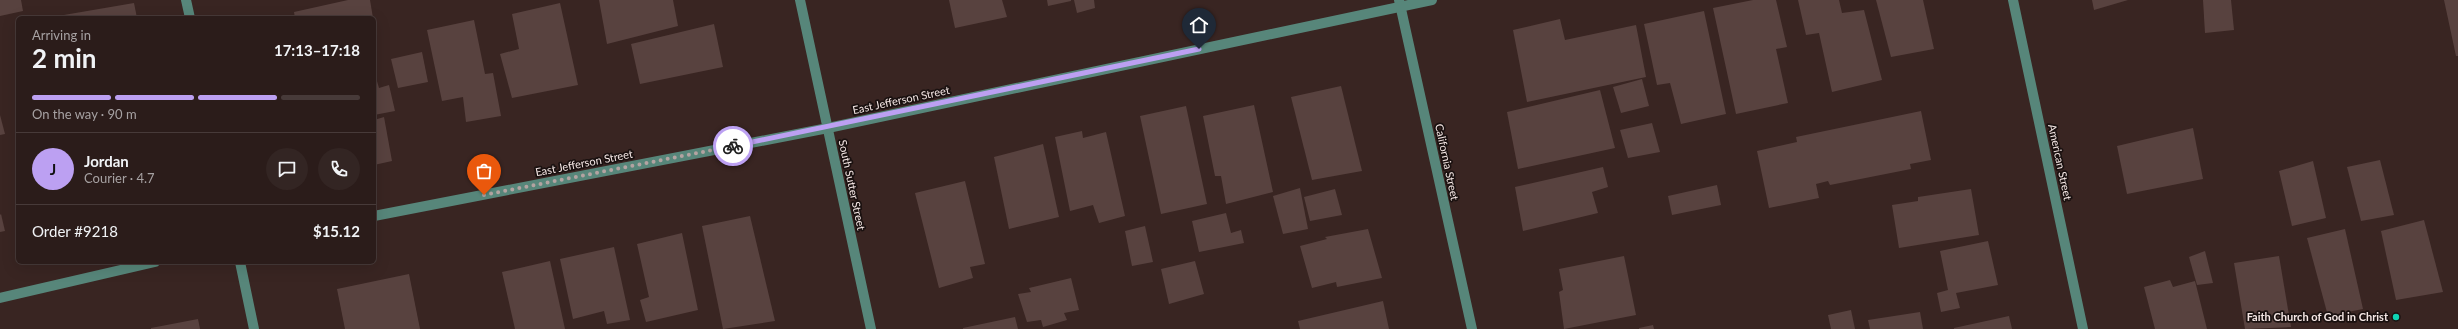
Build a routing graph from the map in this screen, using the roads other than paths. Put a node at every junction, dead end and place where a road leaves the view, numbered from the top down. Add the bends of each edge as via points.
1 (186, 0) edge
2 (800, 0) edge
3 (1432, 0) edge
4 (2013, 0) edge
5 (1400, 3) edge
6 (190, 16) edge
7 (828, 128) junction
8 (376, 216) edge
9 (146, 264) edge
10 (240, 264) edge
11 (0, 298) edge
12 (254, 329) edge
13 (871, 329) edge
14 (1472, 329) edge
15 (2083, 329) edge

1 - 6 street
2 - 7 street, South Sutter Street
3 - 5 street, East Jefferson Street
4 - 15 street, American Street
5 - 7 street, East Jefferson Street
5 - 14 street, California Street
7 - 8 street, East Jefferson Street
7 - 13 street, South Sutter Street
9 - 11 street
10 - 12 street

